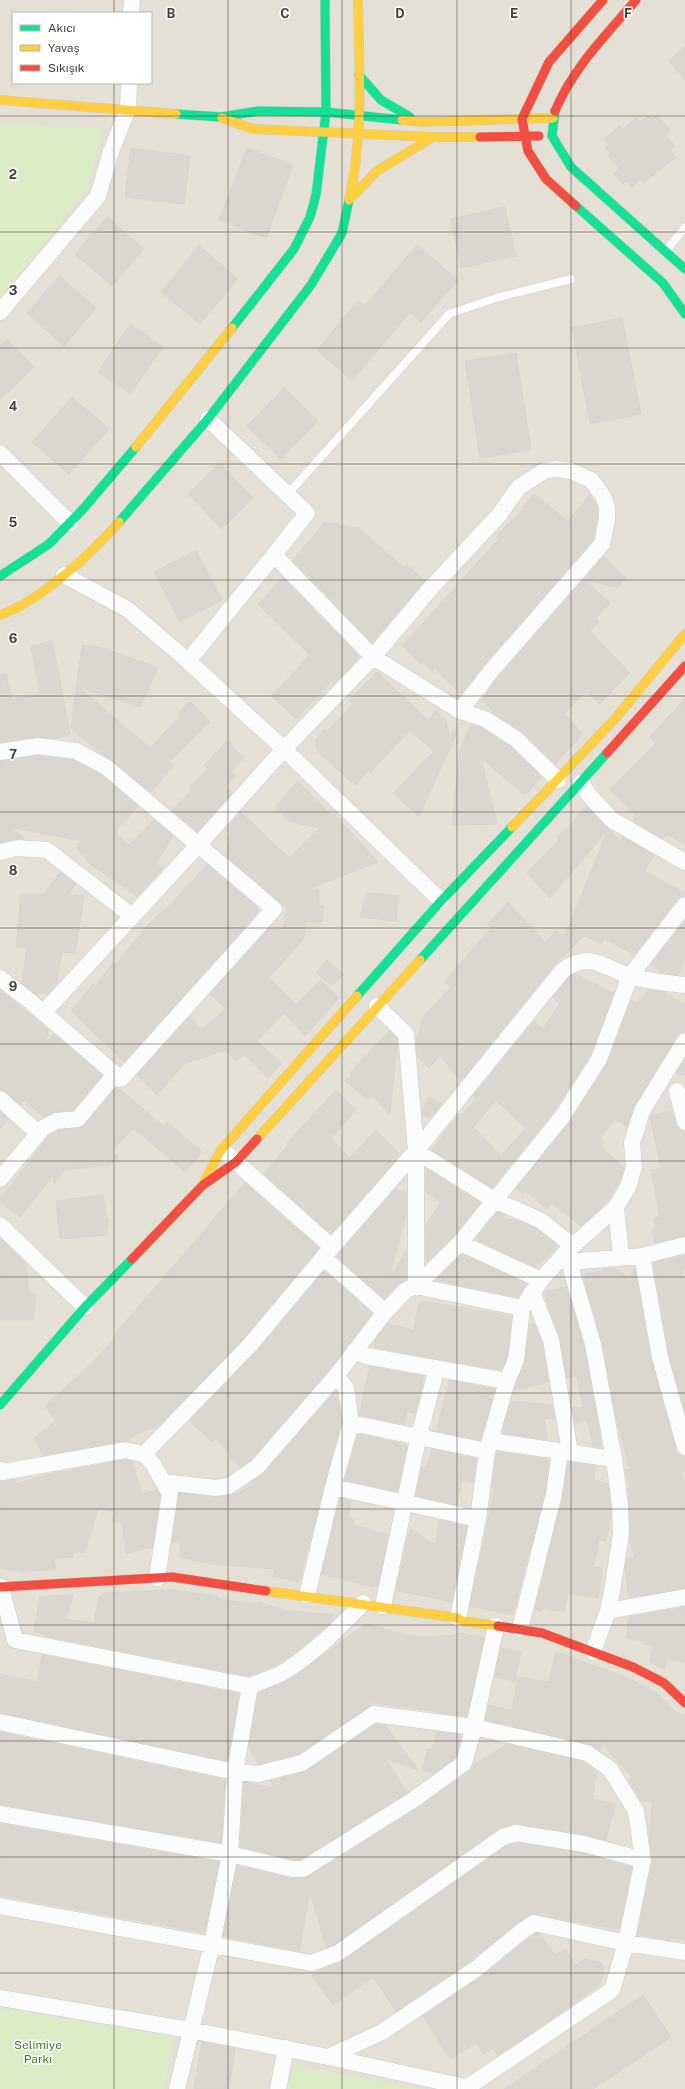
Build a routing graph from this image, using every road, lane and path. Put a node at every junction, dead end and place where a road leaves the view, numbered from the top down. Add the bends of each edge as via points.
1 (132, 0) edge
2 (325, 0) edge
3 (358, 0) edge
4 (603, 0) edge
5 (636, 0) edge
6 (131, 12) edge
7 (359, 75) junction
8 (129, 84) edge
9 (0, 100) edge
10 (128, 110) junction
11 (326, 112) junction
12 (360, 116) junction
13 (221, 117) junction
14 (553, 118) junction
15 (522, 120) junction
16 (422, 122) junction
17 (324, 132) junction
18 (359, 134) junction
19 (552, 136) junction
20 (433, 137) junction
21 (526, 137) junction
22 (350, 199) junction
23 (685, 227) edge
24 (666, 252) junction
25 (685, 269) edge
26 (570, 279) dead end
27 (0, 312) edge
28 (685, 314) edge
29 (208, 419) junction
30 (0, 453) edge
31 (287, 495) junction
32 (70, 523) junction
33 (274, 555) junction
34 (64, 575) junction
35 (0, 576) edge
36 (0, 615) edge
37 (685, 634) edge
38 (373, 657) junction
39 (188, 661) junction
40 (685, 666) edge
41 (460, 710) junction
42 (284, 749) junction
43 (0, 752) edge
44 (558, 780) junction
45 (581, 782) junction
46 (199, 844) junction
47 (0, 852) edge
48 (685, 862) edge
49 (441, 902) junction
50 (685, 905) edge
51 (132, 916) junction
52 (630, 976) junction
53 (0, 978) edge
54 (685, 985) edge
55 (377, 1006) junction
56 (44, 1012) junction
57 (685, 1040) edge
58 (114, 1074) junction
59 (681, 1091) edge
60 (654, 1093) junction
61 (0, 1099) edge
62 (685, 1122) edge
63 (38, 1133) junction
64 (221, 1150) junction
65 (416, 1151) junction
66 (236, 1162) junction
67 (0, 1179) edge
68 (203, 1185) junction
69 (494, 1200) junction
70 (616, 1207) junction
71 (0, 1225) edge
72 (460, 1243) junction
73 (685, 1245) edge
74 (327, 1252) junction
75 (569, 1254) junction
76 (642, 1256) junction
77 (621, 1257) junction
78 (416, 1286) junction
79 (536, 1286) junction
80 (84, 1307) junction
81 (522, 1308) junction
82 (385, 1312) junction
83 (354, 1352) junction
84 (437, 1368) junction
85 (336, 1376) junction
86 (507, 1381) junction
87 (0, 1405) edge
88 (351, 1423) junction
89 (418, 1438) junction
90 (488, 1446) junction
91 (685, 1447) edge
92 (565, 1452) junction
93 (144, 1454) junction
94 (614, 1459) junction
95 (0, 1470) edge
96 (164, 1482) junction
97 (333, 1487) junction
98 (406, 1502) junction
99 (478, 1519) junction
100 (156, 1578) junction
101 (1, 1587) edge
102 (306, 1595) junction
103 (685, 1597) edge
104 (363, 1603) junction
105 (382, 1606) junction
106 (608, 1611) junction
107 (458, 1618) junction
108 (496, 1626) junction
109 (520, 1630) junction
110 (593, 1652) junction
111 (664, 1683) junction
112 (250, 1686) junction
113 (685, 1687) edge
114 (685, 1703) edge
115 (0, 1722) edge
116 (474, 1727) junction
117 (235, 1772) junction
118 (0, 1814) edge
119 (230, 1854) junction
120 (643, 1860) junction
121 (0, 1906) edge
122 (626, 1943) junction
123 (212, 1944) junction
124 (685, 1952) edge
125 (0, 1998) edge
126 (190, 2030) junction
127 (286, 2048) junction
128 (328, 2057) junction
129 (466, 2088) edge
130 (177, 2089) edge
131 (278, 2089) edge

1 - 6 street
2 - 11 street
3 - 7 street
4 - 15 street via 549,62
5 - 14 street via 589,55 563,91
7 - 12 street
7 - 16 street via 386,105
8 - 10 street
9 - 10 street
10 - 13 street
10 - 27 street via 111,151 98,196
11 - 12 street
11 - 13 street via 258,111
11 - 17 street
12 - 16 street
12 - 18 street
13 - 17 street via 253,129
14 - 15 street
14 - 19 street
15 - 16 street
15 - 21 street
17 - 18 street
17 - 32 street via 316,195 310,217 294,249 159,421
18 - 20 street
18 - 22 street via 356,176
19 - 21 street
19 - 24 street via 571,167
20 - 21 street
20 - 22 street via 377,171
21 - 28 street via 528,151 546,179 663,283
22 - 29 street via 342,233 311,285
23 - 24 lane
24 - 25 street
26 - 31 lane via 496,298 449,314
29 - 31 street
29 - 34 street via 103,540
30 - 32 street
31 - 33 street via 307,514
32 - 35 street via 49,544
33 - 38 street
33 - 39 street
34 - 36 street via 15,610
34 - 39 street via 127,609
37 - 44 street via 615,719
38 - 41 street
38 - 41 street via 429,590 499,516 519,487 544,471 555,469 571,471 591,480 603,496 606,508 607,520 602,544
38 - 42 street
39 - 42 street
40 - 45 street
41 - 44 street via 486,719 516,739
42 - 46 street
42 - 49 street
43 - 46 street via 38,746 76,751 106,767
44 - 49 street
45 - 48 street via 612,820
45 - 55 street
46 - 51 street
46 - 58 street via 274,909 121,1079
47 - 51 street via 18,848 47,850
49 - 64 street
50 - 52 street
51 - 56 street
52 - 54 street
52 - 65 street via 594,960 574,962 563,970
52 - 69 street via 599,1059 562,1117
53 - 56 street
55 - 65 street via 406,1034
55 - 66 street
56 - 58 street
57 - 60 street
58 - 63 street via 78,1119 56,1121
59 - 60 street
59 - 62 street
60 - 70 street via 642,1111 632,1143 634,1166 629,1185
61 - 63 street
63 - 67 street
64 - 66 street
64 - 68 street
65 - 69 street
65 - 74 street
65 - 78 street
66 - 68 street
66 - 74 street
68 - 80 street
69 - 72 street
69 - 75 street via 540,1220
70 - 75 street
70 - 77 street
71 - 80 street
72 - 78 street
72 - 79 street
73 - 76 street
74 - 82 street
74 - 93 street via 250,1345
75 - 77 street
75 - 79 street
75 - 94 street via 593,1344
76 - 77 street
76 - 91 street via 660,1357
78 - 81 street
78 - 82 street via 406,1290
79 - 81 street
79 - 92 street via 551,1340
80 - 87 street
81 - 86 street via 516,1360
82 - 83 street
83 - 84 street
83 - 85 street
84 - 86 street
84 - 89 street
85 - 88 street via 346,1388
85 - 96 street via 257,1467 228,1486 216,1488
86 - 90 street
88 - 89 street
88 - 97 street
89 - 90 street
89 - 98 street
90 - 92 street
90 - 99 street
92 - 94 street
92 - 109 street
93 - 95 street via 125,1450 2,1472
93 - 96 street
94 - 106 street via 621,1534
96 - 100 street via 170,1494
97 - 98 street
97 - 102 street
98 - 99 street
98 - 105 street
99 - 107 street
100 - 101 street
100 - 102 street via 172,1577
101 - 112 street via 15,1640
102 - 104 street
103 - 106 street
104 - 105 street
104 - 112 street via 339,1627 286,1671
105 - 107 street
106 - 110 street
107 - 108 street via 462,1621
108 - 109 street
108 - 116 street
109 - 110 street via 542,1633
110 - 111 street via 633,1667
111 - 113 street
111 - 114 street
112 - 117 street
115 - 117 street
116 - 117 street via 374,1714 302,1763 258,1774
116 - 119 street via 464,1763 413,1800 303,1869 292,1869
116 - 120 street via 587,1753 610,1769 636,1811
117 - 119 street
118 - 119 street
119 - 123 street
120 - 122 street
120 - 123 street via 584,1844 516,1833 503,1837 338,1953 311,1963
121 - 123 street
122 - 124 street
122 - 128 street via 534,1923 476,1969 382,2032
122 - 129 street via 612,1990
123 - 126 street
125 - 126 street
126 - 127 street
126 - 130 street
127 - 128 street
127 - 131 street
128 - 129 street

